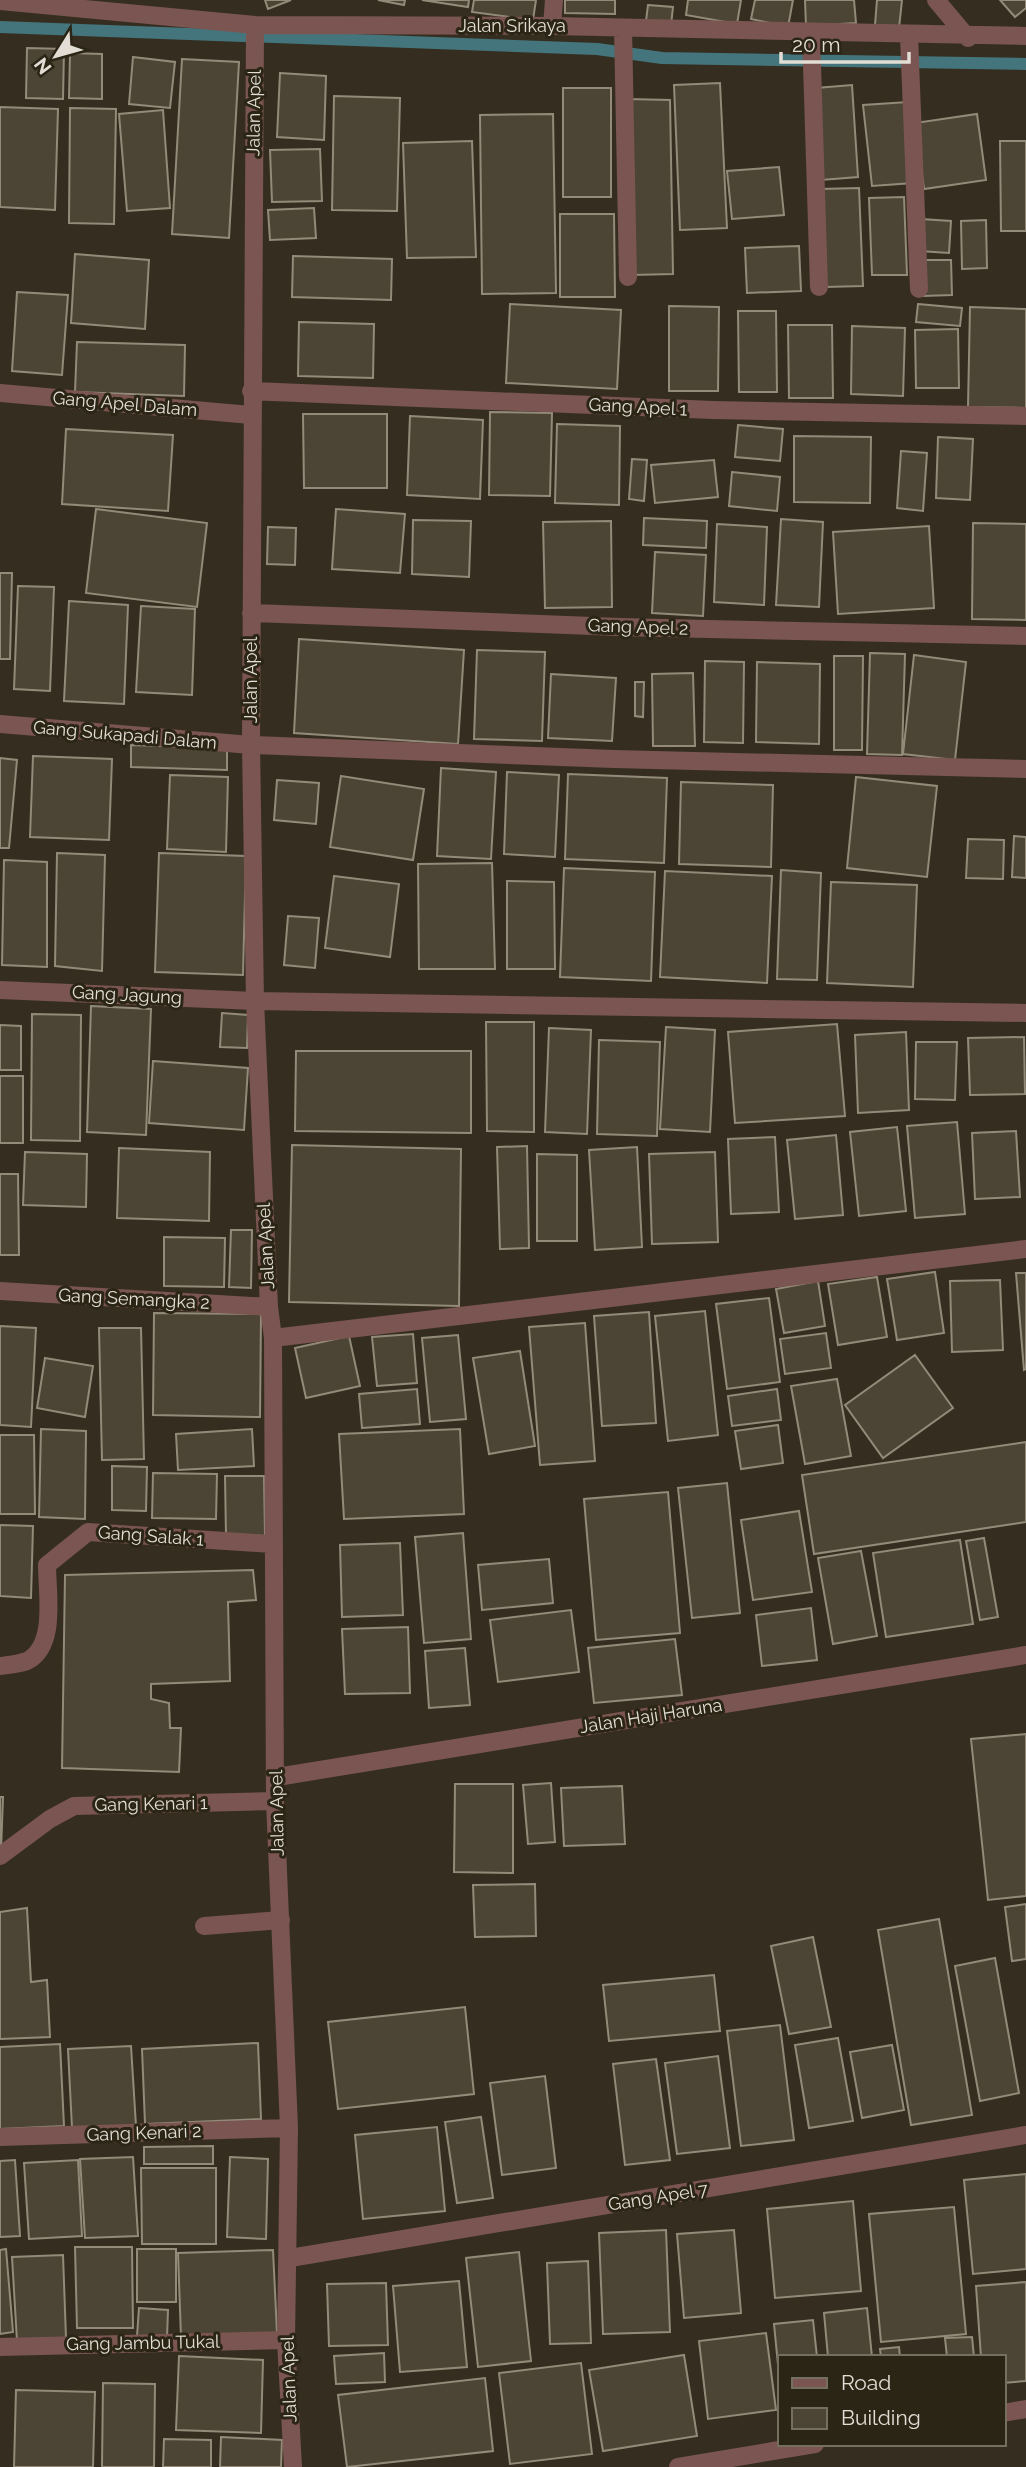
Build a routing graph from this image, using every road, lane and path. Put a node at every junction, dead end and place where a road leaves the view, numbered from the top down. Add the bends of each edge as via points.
1 (185, 0) edge
2 (554, 0) edge
3 (936, 0) edge
4 (0, 1) edge
5 (183, 19) junction
6 (255, 25) junction
7 (552, 26) junction
8 (623, 28) junction
9 (811, 33) junction
10 (909, 36) junction
11 (1026, 36) edge
12 (968, 37) junction
13 (628, 277) dead end
14 (819, 288) dead end
15 (919, 289) dead end
16 (251, 391) junction
17 (0, 393) edge
18 (251, 415) junction
19 (1026, 416) edge
20 (251, 613) junction
21 (1026, 636) edge
22 (0, 724) edge
23 (251, 745) junction
24 (1026, 769) edge
25 (0, 989) edge
26 (255, 1001) junction
27 (1026, 1013) edge
28 (1026, 1249) edge
29 (0, 1291) edge
30 (269, 1307) junction
31 (273, 1338) junction
32 (272, 1544) junction
33 (1026, 1655) edge
34 (0, 1666) edge
35 (277, 1777) junction
36 (275, 1801) junction
37 (0, 1856) edge
38 (281, 1920) junction
39 (204, 1926) dead end
40 (289, 2128) junction
41 (1026, 2135) edge
42 (0, 2137) edge
43 (289, 2258) junction
44 (286, 2340) junction
45 (0, 2347) edge
46 (1026, 2409) edge
47 (1005, 2413) edge
48 (803, 2446) edge
49 (293, 2467) edge
50 (678, 2467) edge

1 - 5 street
2 - 7 street
3 - 12 street
4 - 5 street, Jalan Srikaya
5 - 6 street, Jalan Srikaya
6 - 7 street, Jalan Srikaya
6 - 16 street, Jalan Apel
7 - 8 street, Jalan Srikaya
8 - 9 street, Jalan Srikaya
8 - 13 street
9 - 10 street, Jalan Srikaya
9 - 14 street
10 - 12 street, Jalan Srikaya
10 - 15 street
11 - 12 street, Jalan Srikaya
16 - 18 street, Jalan Apel
16 - 19 street, Gang Apel 1 via 713,410
17 - 18 street, Gang Apel Dalam
18 - 20 street, Jalan Apel
20 - 21 street, Gang Apel 2
20 - 23 street, Jalan Apel
22 - 23 street, Gang Sukapadi Dalam
23 - 24 street, Gang Sukapadi Dalam via 614,760
23 - 26 street, Jalan Apel
25 - 26 street, Gang Jagung
26 - 27 street, Gang Jagung
26 - 30 street, Jalan Apel
28 - 31 street
29 - 30 street, Gang Semangka 2
30 - 31 street, Jalan Apel
31 - 32 street, Jalan Apel
32 - 34 street, Gang Salak 1 via 88,1532 47,1564 42,1649 27,1661
32 - 35 street, Jalan Apel
33 - 35 street, Jalan Haji Haruna
35 - 36 street, Jalan Apel
36 - 37 street, Gang Kenari 1 via 74,1806
36 - 38 street, Jalan Apel
38 - 39 street
38 - 40 street, Jalan Apel
40 - 42 street, Gang Kenari 2
40 - 43 street, Jalan Apel
41 - 43 street, Gang Apel 7
43 - 44 street, Jalan Apel
44 - 45 street, Gang Jambu Tukal
44 - 49 street, Jalan Apel
46 - 47 street
48 - 50 street

